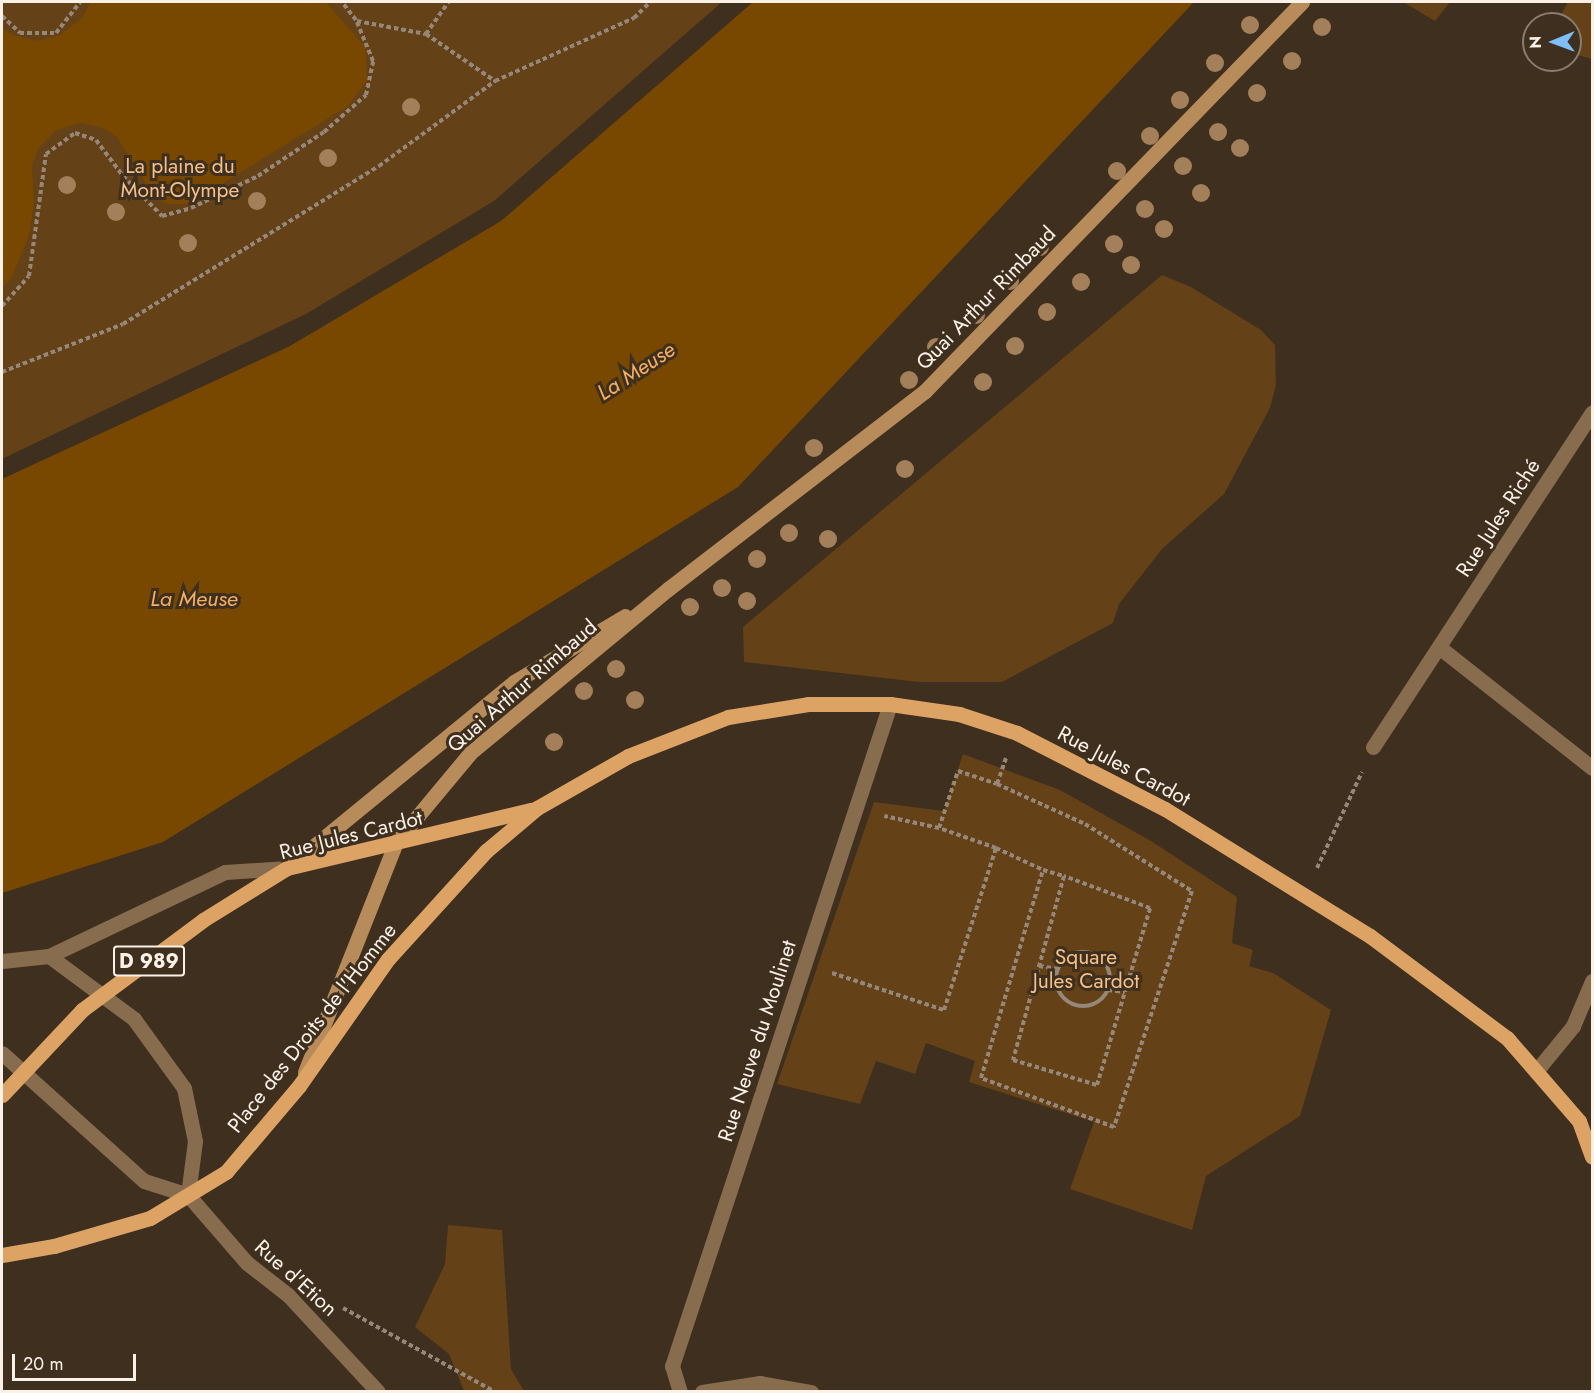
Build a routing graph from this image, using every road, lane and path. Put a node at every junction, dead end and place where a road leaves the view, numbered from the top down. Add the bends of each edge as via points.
1 (80, 2) edge
2 (342, 2) edge
3 (448, 2) edge
4 (650, 2) edge
5 (1302, 2) edge
6 (2, 16) edge
7 (356, 20) junction
8 (426, 34) junction
9 (495, 81) junction
10 (2, 306) edge
11 (2, 372) edge
12 (1593, 412) edge
13 (669, 589) junction
14 (1439, 647) junction
15 (890, 704) junction
16 (1017, 733) junction
17 (1373, 747) joint
18 (1593, 768) edge
19 (997, 784) junction
20 (537, 808) junction
21 (879, 827) dead end
22 (939, 828) junction
23 (396, 842) junction
24 (1327, 846) dead end
25 (996, 848) junction
26 (486, 851) joint
27 (287, 868) junction
28 (1043, 870) junction
29 (1064, 876) junction
30 (49, 956) junction
31 (2, 961) edge
32 (835, 962) dead end
33 (1039, 966) junction
34 (1058, 969) junction
35 (832, 973) junction
36 (1593, 981) edge
37 (828, 983) dead end
38 (1108, 990) junction
39 (1125, 992) junction
40 (105, 995) junction
41 (2, 1053) edge
42 (1537, 1070) junction
43 (25, 1071) junction
44 (299, 1086) junction
45 (2, 1095) edge
46 (1593, 1157) edge
47 (188, 1195) junction
48 (2, 1255) edge
49 (339, 1306) dead end
50 (378, 1392) edge
51 (495, 1392) edge
52 (680, 1392) edge
53 (702, 1392) edge
54 (811, 1392) edge

1 - 6 path via 56,33 20,33
2 - 7 path
3 - 8 path
4 - 9 path via 634,18
5 - 13 main road, Quai Arthur Rimbaud / D 989 via 925,391
7 - 8 path
7 - 10 path via 373,61 366,95 324,132 258,176 191,208 162,216 123,176 96,140 75,133 46,154 29,276
8 - 9 path
9 - 11 path via 379,166 123,324
12 - 14 street, Rue Jules Riché
13 - 23 main road, Quai Arthur Rimbaud / D 989 via 471,753
13 - 27 main road, Quai Arthur Rimbaud / D 989 via 514,682
14 - 17 street, Rue Jules Riché
14 - 18 street
15 - 16 main road, Rue Jules Cardot via 959,714
15 - 20 main road, Rue Jules Cardot via 808,704 728,717 628,756
15 - 52 street, Rue Neuve du Moulinet via 672,1366
16 - 19 path
16 - 42 main road, Rue Jules Cardot via 1165,808 1370,936 1507,1038
17 - 24 path
19 - 22 path via 958,771
19 - 28 path via 1085,824 1192,891 1114,1127 981,1078
20 - 23 main road, Rue Jules Cardot
20 - 26 main road, Rue Jules Cardot
21 - 22 path via 883,816
22 - 25 path
23 - 27 main road, Rue Jules Cardot
23 - 44 main road, Quai Arthur Rimbaud / D 989
25 - 28 path
25 - 35 path via 944,1010
26 - 44 main road, Place des Droits de l'Homme via 388,959
27 - 30 street via 225,872
27 - 40 main road, Rue Jules Cardot / D 989 via 203,920
28 - 29 path
29 - 33 path
29 - 39 path via 1150,908
30 - 31 street
30 - 40 street
32 - 35 path
33 - 34 path
33 - 39 path via 1013,1060 1098,1085
34 - 38 path via 1057,987 1068,1002 1086,1006
34 - 38 path via 1076,953 1092,954 1109,971
35 - 37 path
36 - 42 street via 1573,1026
38 - 39 path
40 - 43 main road, Rue Jules Cardot / D 989 via 82,1010
40 - 47 street via 134,1019 184,1088 195,1141
41 - 43 street
42 - 46 main road, Rue Jules Cardot via 1579,1121
43 - 45 main road, D 989
43 - 47 street via 144,1181
44 - 47 main road, Place des Droits de l'Homme / D 989 via 226,1172
47 - 48 main road, D 989 via 150,1218 54,1246
47 - 50 street, Rue d'Etion via 247,1263 288,1295
49 - 51 path
53 - 54 street via 760,1383

